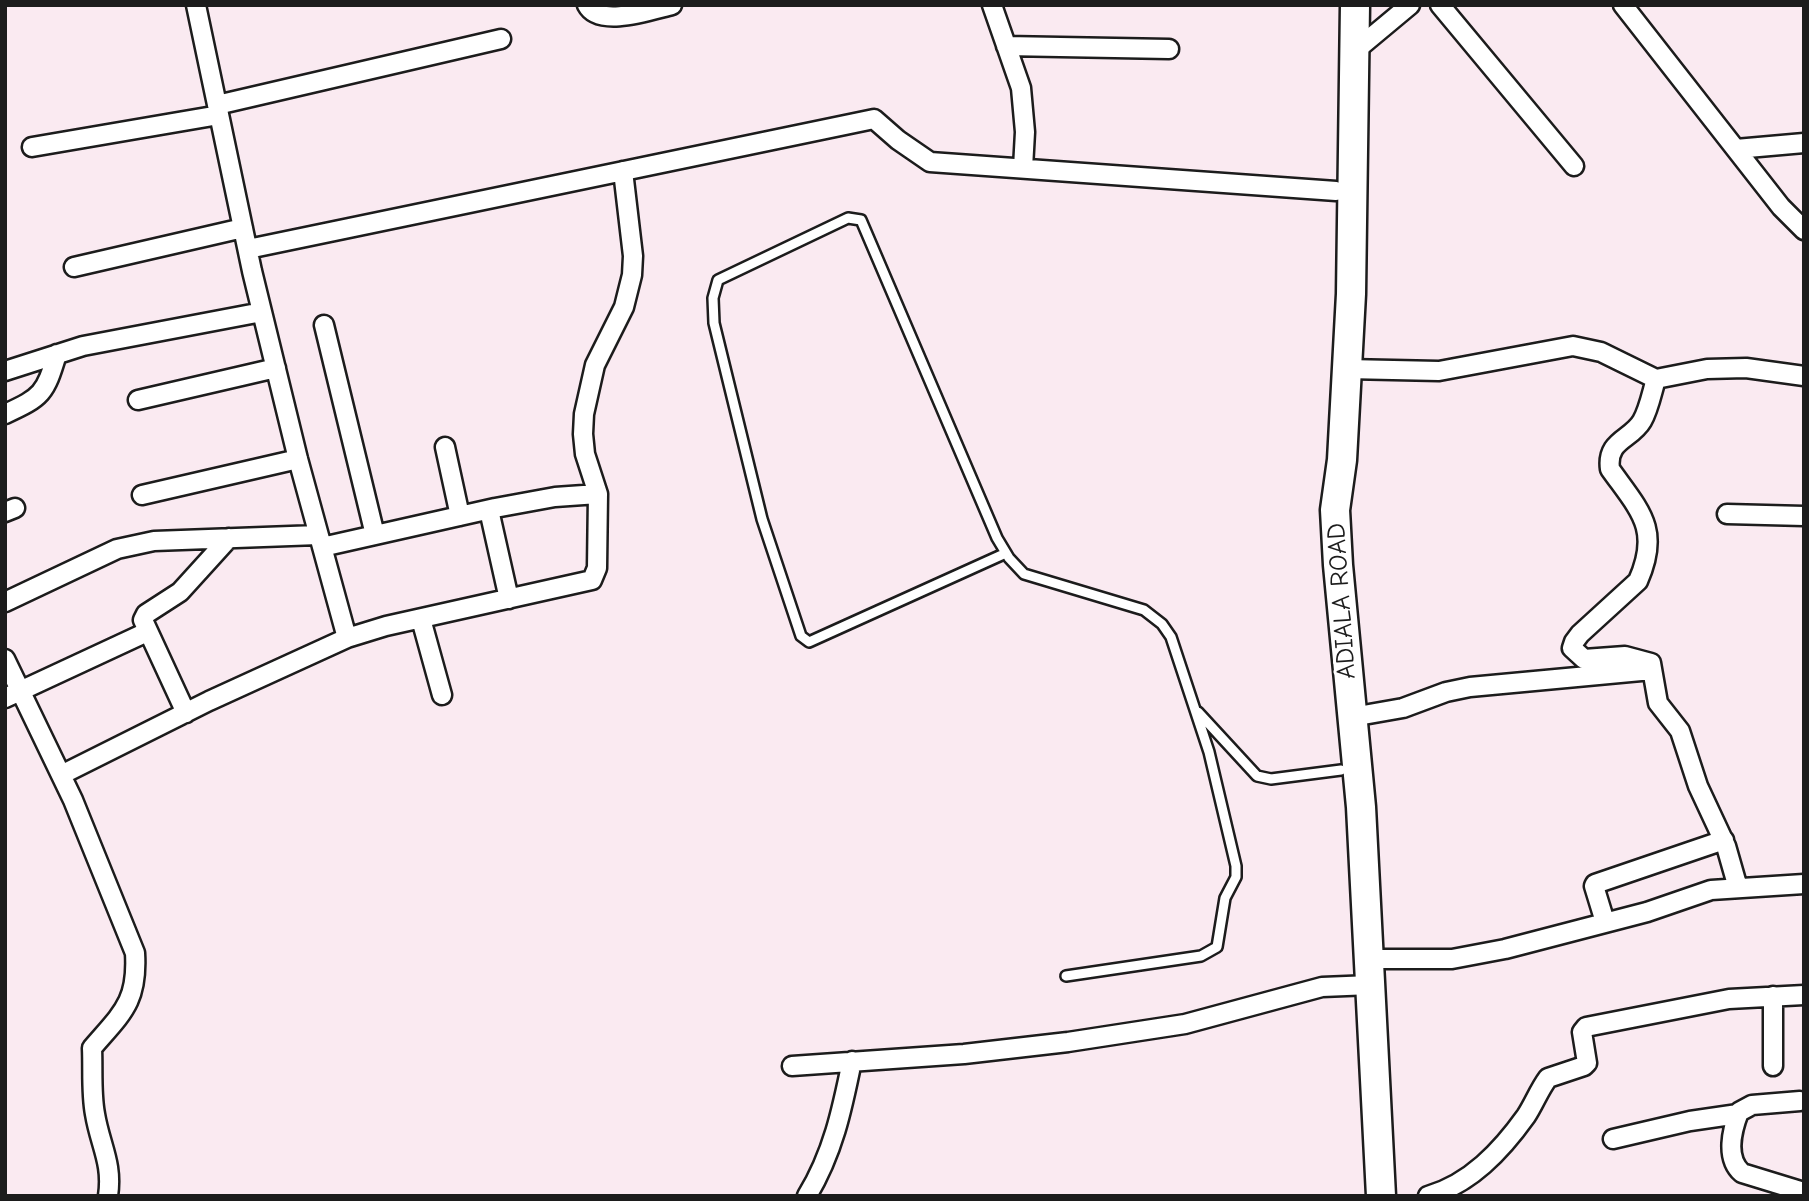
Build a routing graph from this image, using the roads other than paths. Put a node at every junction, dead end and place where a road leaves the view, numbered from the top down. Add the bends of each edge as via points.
1 (196, 5) edge
2 (587, 5) edge
3 (672, 5) edge
4 (992, 5) edge
5 (1340, 5) edge
6 (1356, 5) edge
7 (1410, 5) edge
8 (1440, 5) edge
9 (1623, 5) edge
10 (501, 39) dead end
11 (1006, 46) junction
12 (1169, 49) dead end
13 (1356, 50) junction
14 (218, 110) junction
15 (1804, 142) edge
16 (32, 147) dead end
17 (1736, 149) junction
18 (1574, 166) dead end
19 (1023, 169) junction
20 (622, 171) junction
21 (1336, 191) junction
22 (1796, 212) edge
23 (243, 228) junction
24 (1804, 230) edge
25 (248, 249) junction
26 (74, 267) dead end
27 (262, 312) junction
28 (324, 325) dead end
29 (57, 354) junction
30 (276, 368) junction
31 (1347, 369) junction
32 (5, 371) edge
33 (1804, 376) edge
34 (1656, 379) junction
35 (138, 400) dead end
36 (5, 414) edge
37 (445, 447) dead end
38 (298, 459) junction
39 (598, 494) junction
40 (142, 495) dead end
41 (489, 510) junction
42 (1727, 514) dead end
43 (460, 516) junction
44 (1804, 516) edge
45 (375, 535) junction
46 (229, 538) junction
47 (320, 541) junction
48 (1006, 553) junction
49 (509, 599) junction
50 (5, 601) edge
51 (421, 619) junction
52 (147, 632) junction
53 (347, 638) junction
54 (5, 659) edge
55 (1652, 670) junction
56 (13, 694) edge
57 (442, 695) dead end
58 (1194, 708) junction
59 (186, 713) junction
60 (1352, 717) junction
61 (1341, 770) junction
62 (61, 775) junction
63 (1724, 839) junction
64 (1804, 884) edge
65 (1738, 888) junction
66 (1605, 922) junction
67 (1066, 976) dead end
68 (1365, 977) junction
69 (1804, 995) edge
70 (1773, 996) junction
71 (852, 1061) junction
72 (792, 1066) dead end
73 (1773, 1066) dead end
74 (1800, 1101) dead end
75 (1738, 1114) junction
76 (1613, 1139) dead end
77 (1804, 1192) edge
78 (108, 1196) edge
79 (807, 1196) edge
80 (1364, 1196) edge
81 (1381, 1196) edge
82 (1428, 1196) edge

1 - 14 street
2 - 3 street via 597,15 614,17
4 - 11 street
5 - 21 main road, ADIALA ROAD
6 - 13 main road, ADIALA ROAD
7 - 13 street
8 - 18 street
9 - 17 street
10 - 14 street
11 - 12 street
11 - 19 street via 1021,88
13 - 31 main road, ADIALA ROAD
14 - 16 street
14 - 23 street
15 - 17 street
17 - 22 street
19 - 20 street via 930,162 874,119
19 - 21 street
20 - 25 street
20 - 39 street via 632,275 624,307 595,365 584,414 585,454
21 - 61 main road, ADIALA ROAD via 1334,294 1319,509
22 - 24 street
23 - 25 street
23 - 26 street
25 - 27 street
27 - 29 street
27 - 30 street
28 - 45 street
29 - 32 street
29 - 36 street via 51,377 39,396
30 - 35 street
30 - 38 street
31 - 34 street via 1439,370 1573,346 1601,352
31 - 60 main road, ADIALA ROAD via 1335,510
33 - 34 street via 1746,368 1707,369
34 - 55 street via 1642,421 1615,444 1609,456 1610,468 1647,527 1648,549 1642,570 1637,582 1580,634 1572,648 1584,659 1625,656 1648,661
37 - 43 street
38 - 40 street
38 - 47 street
39 - 41 street
39 - 49 street via 597,568 592,580
41 - 43 street
41 - 49 street
42 - 44 street
43 - 45 street
45 - 47 street
46 - 47 street
46 - 50 street via 154,541 117,549
46 - 52 street via 180,592 146,614
47 - 53 street
48 - 48 lane via 809,642 801,636 762,519 714,323 718,279 848,218 861,220
48 - 58 lane via 1024,574 1144,610 1162,624
49 - 51 street
51 - 53 street
51 - 57 street
52 - 56 street
52 - 59 street
53 - 59 street
54 - 56 street
55 - 60 street via 1470,687 1403,708
55 - 63 street via 1658,703 1680,731 1698,786
56 - 62 street
58 - 61 lane via 1257,776 1271,779
58 - 67 lane via 1236,866 1217,947 1201,956
59 - 62 street
60 - 68 main road, ADIALA ROAD via 1361,807
61 - 68 main road, ADIALA ROAD
62 - 78 street via 135,953 136,976 123,1013 92,1048 93,1100 108,1159
63 - 65 street
63 - 66 street via 1595,884
64 - 65 street
65 - 66 street via 1702,892
66 - 68 street via 1504,949
68 - 71 street via 1185,1024 964,1054
68 - 80 main road, ADIALA ROAD
68 - 81 main road, ADIALA ROAD
69 - 70 street
70 - 73 street
70 - 82 street via 1729,999 1586,1027 1582,1032 1587,1063 1548,1077 1526,1115 1479,1170
71 - 72 street
71 - 79 street via 831,1149
74 - 75 street via 1752,1105
75 - 76 street
75 - 77 street via 1731,1147 1735,1167

